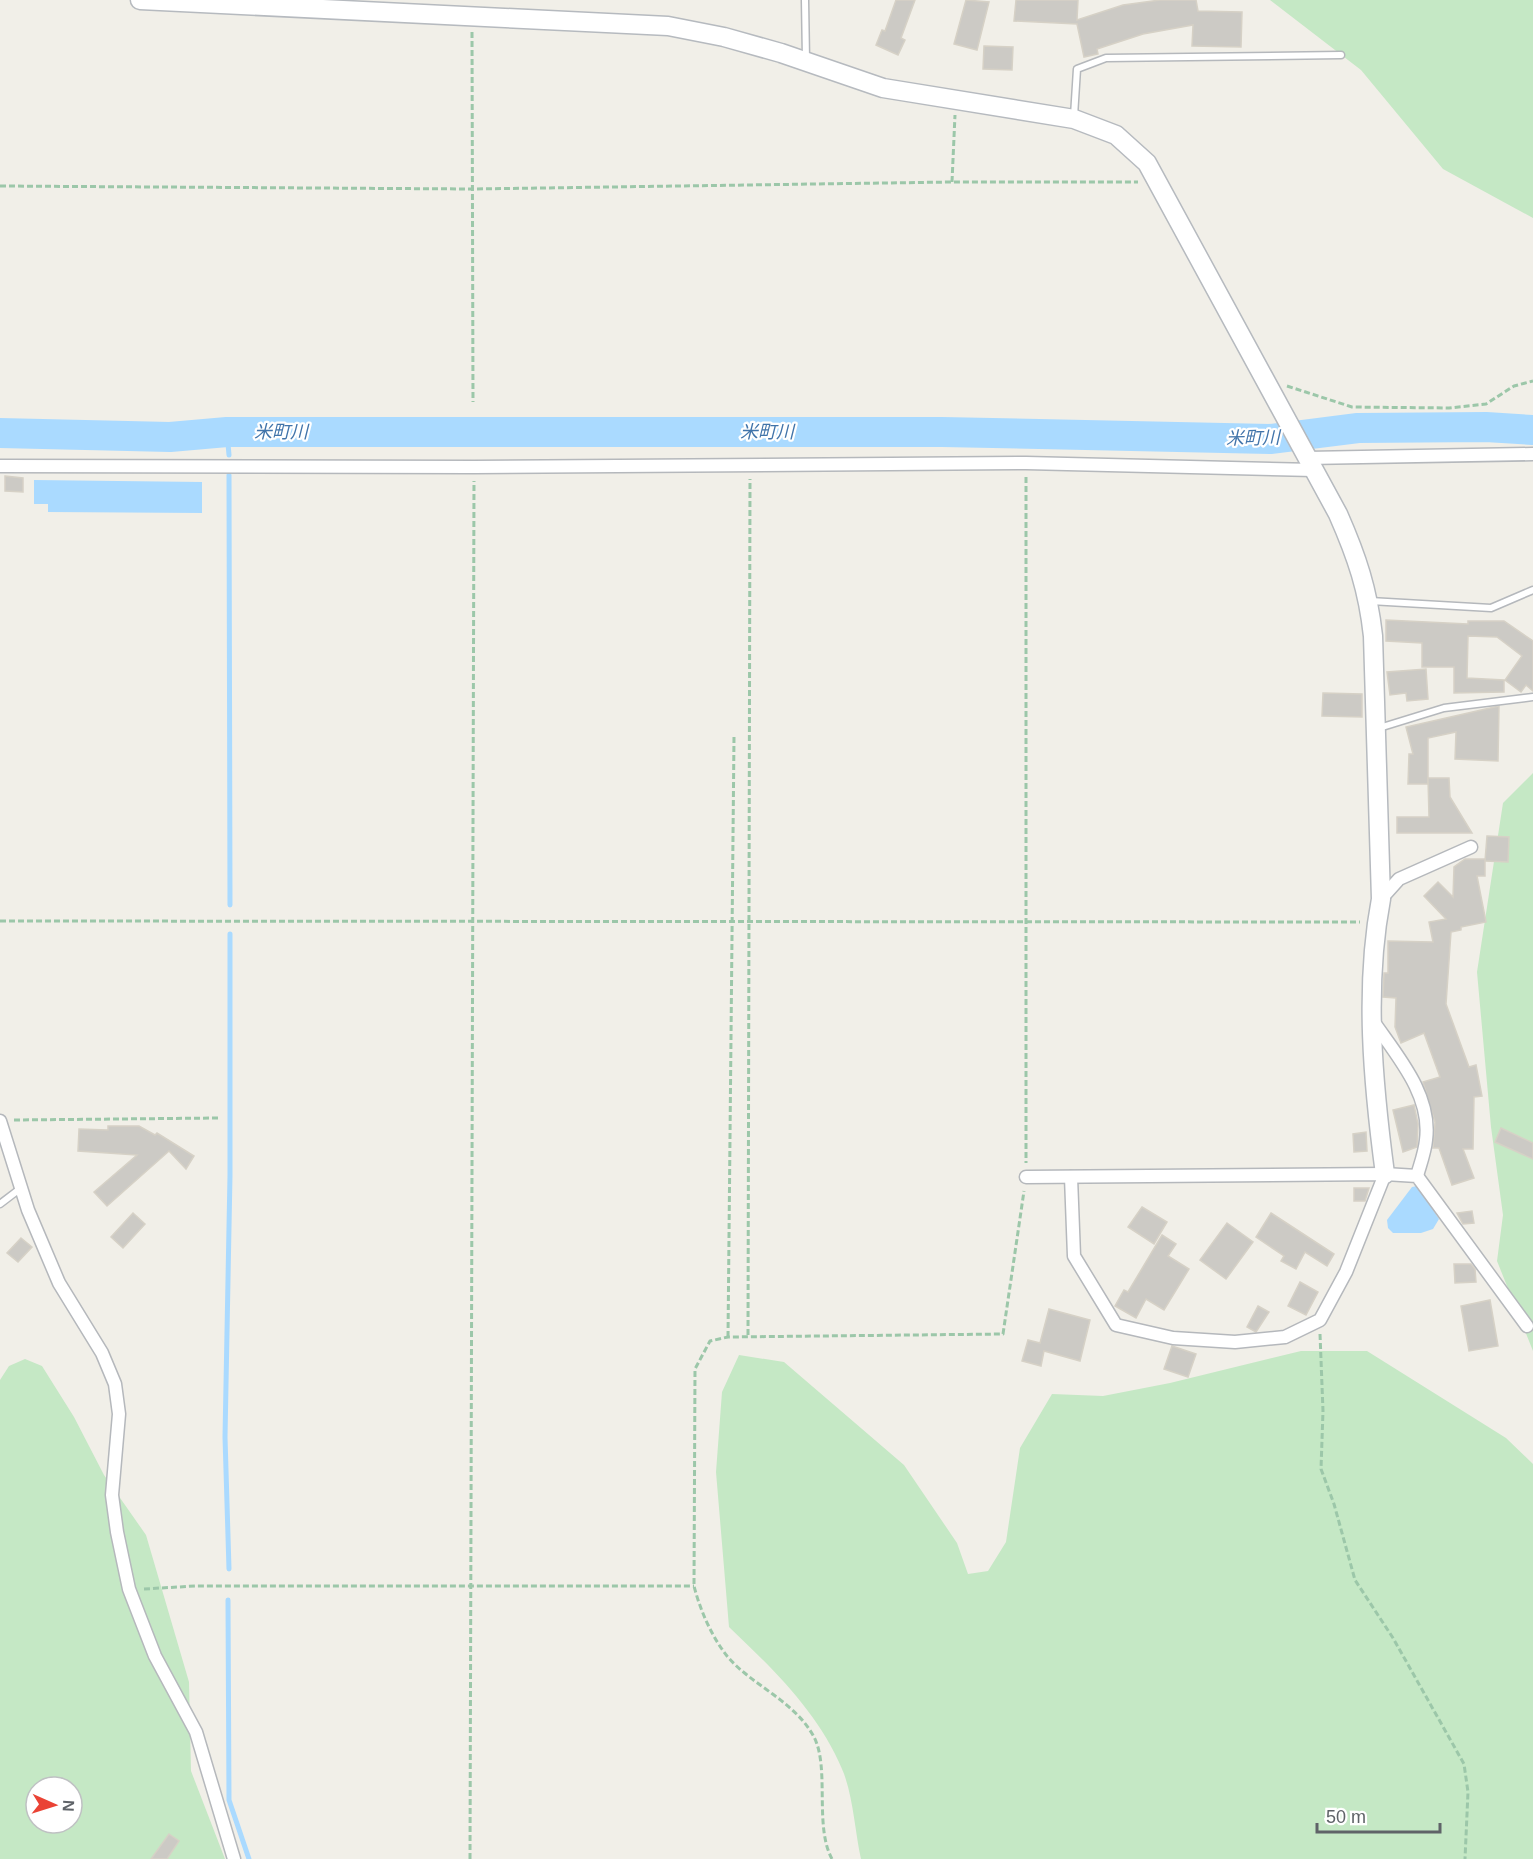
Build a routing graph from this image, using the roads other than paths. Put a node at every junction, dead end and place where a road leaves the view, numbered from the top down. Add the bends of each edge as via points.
1 (140, 0) edge
2 (805, 0) edge
3 (1341, 55) dead end
4 (806, 62) junction
5 (1074, 119) junction
6 (1533, 454) edge
7 (1308, 460) junction
8 (0, 466) edge
9 (1533, 590) edge
10 (1370, 601) junction
11 (1533, 697) edge
12 (1376, 729) junction
13 (1471, 847) dead end
14 (1381, 899) junction
15 (1372, 1020) junction
16 (6, 1120) edge
17 (1385, 1174) junction
18 (1071, 1176) junction
19 (1417, 1176) junction
20 (1026, 1177) road end
21 (22, 1187) junction
22 (0, 1204) edge
23 (1527, 1326) dead end
24 (234, 1859) edge

1 - 4 street via 668,26 724,37
2 - 4 lane
3 - 5 lane via 1106,58 1077,69
4 - 5 street via 883,88
5 - 7 street via 1116,135 1147,163
6 - 7 street
7 - 8 street via 474,467
7 - 10 street via 1360,564
9 - 10 lane via 1491,608
10 - 12 street
11 - 12 lane via 1444,708
12 - 14 street
13 - 14 street via 1399,879
14 - 15 street
15 - 17 street via 1377,1115
15 - 19 street via 1422,1100 1426,1140
16 - 21 street
17 - 18 street
17 - 18 street via 1346,1272 1320,1320 1285,1337 1235,1342 1173,1338 1116,1325 1074,1256
17 - 19 street
18 - 20 street
19 - 23 street
21 - 22 lane
21 - 24 street via 59,1283 102,1353 115,1384 119,1414 112,1495 129,1589 155,1656 195,1732

